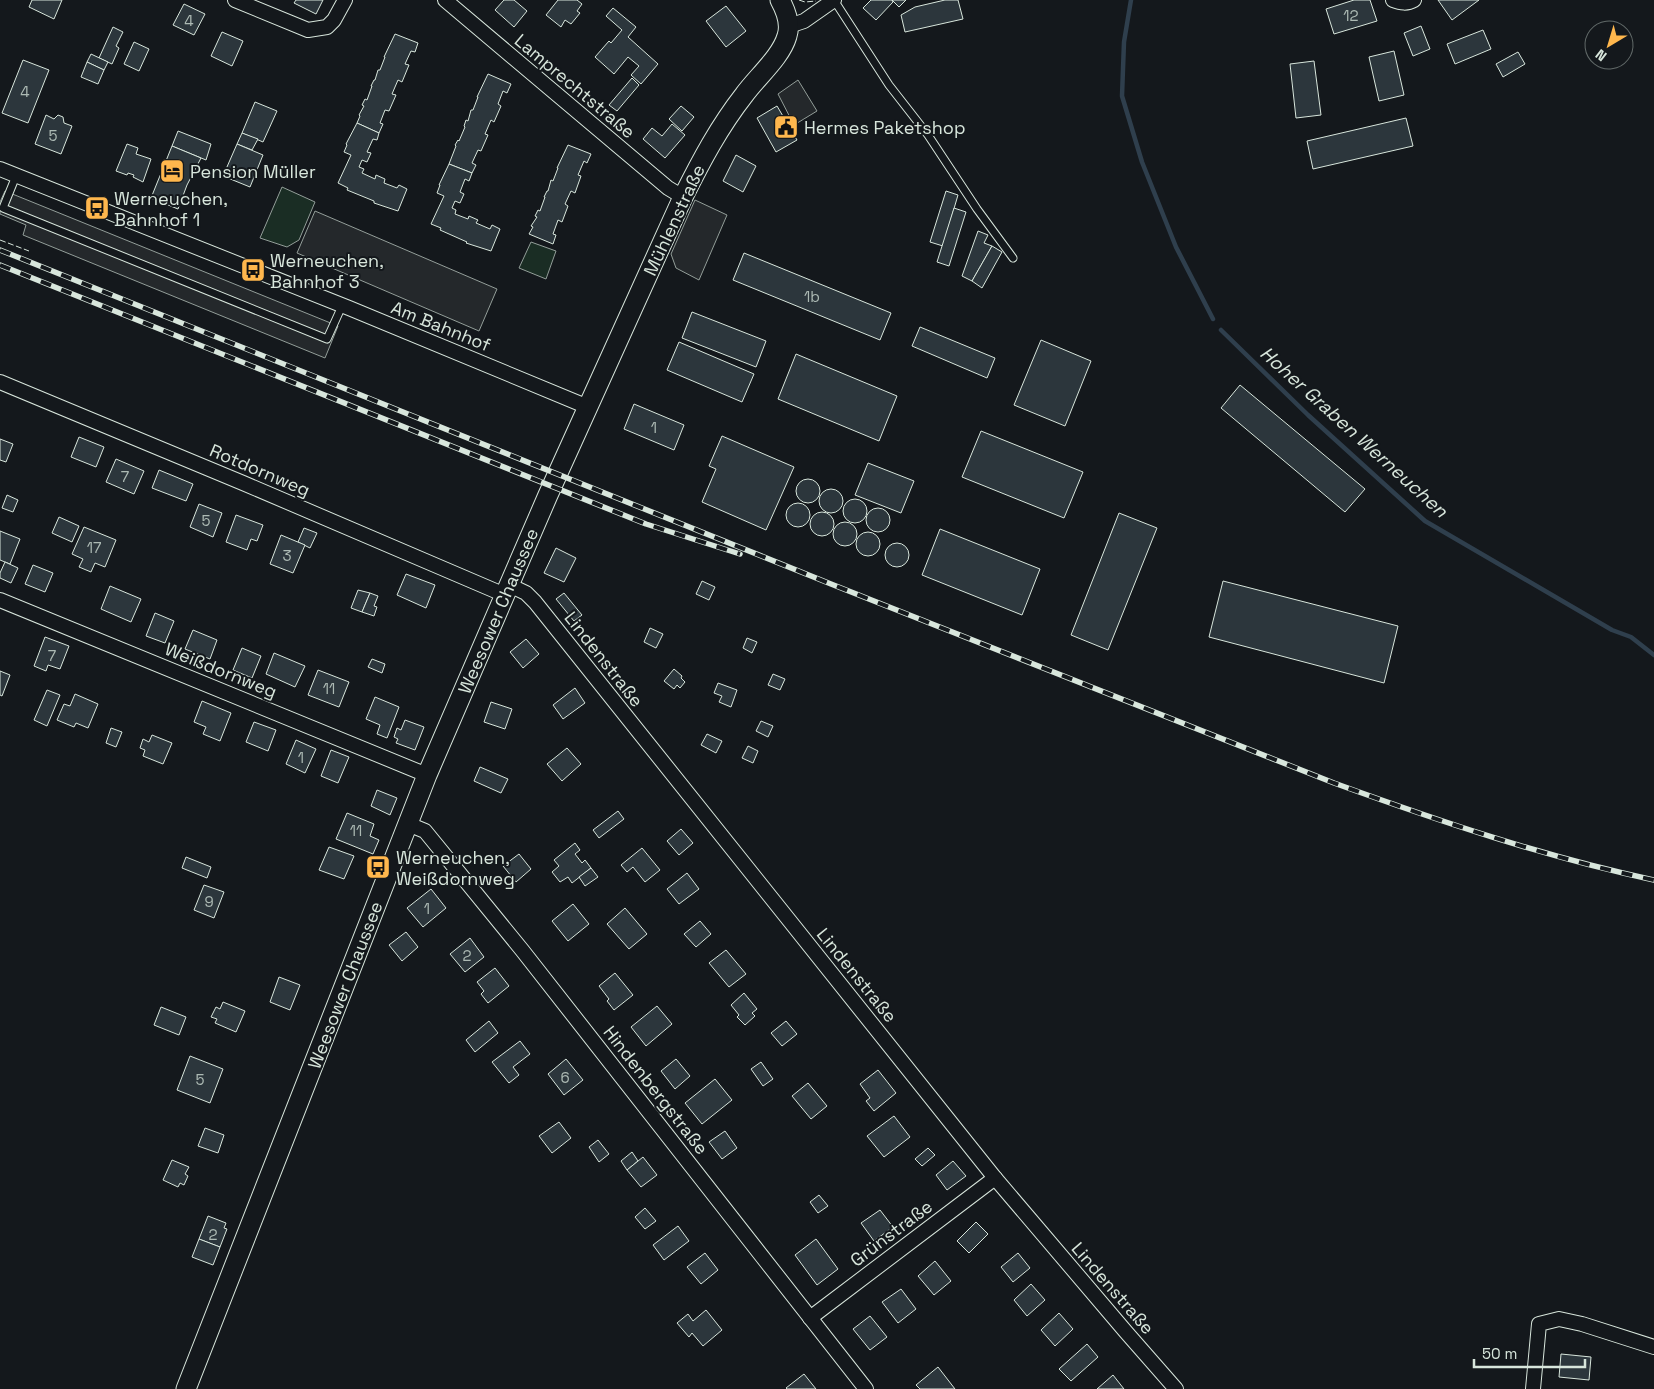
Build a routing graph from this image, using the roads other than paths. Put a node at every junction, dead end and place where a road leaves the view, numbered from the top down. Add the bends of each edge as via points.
1 (235, 0) edge
2 (345, 0) edge
3 (445, 0) edge
4 (780, 0) edge
5 (834, 0) edge
6 (1393, 0) edge
7 (1411, 1) edge
8 (790, 26) junction
9 (0, 169) edge
10 (16, 176) junction
11 (683, 197) junction
12 (1012, 258) dead end
13 (342, 306) junction
14 (0, 382) edge
15 (588, 407) junction
16 (558, 474) joint
17 (507, 590) junction
18 (0, 600) edge
19 (427, 775) junction
20 (408, 824) junction
21 (995, 1178) junction
22 (810, 1318) junction
23 (1654, 1346) edge
24 (186, 1389) edge
25 (866, 1389) edge
26 (1176, 1389) edge
27 (1533, 1389) edge

1 - 2 street via 308,30 327,27
3 - 11 street, Lamprechtstraße via 668,188
4 - 8 main road
5 - 8 street via 804,21
5 - 12 lane via 888,86 928,135
6 - 7 street via 1400,3
8 - 11 main road, Mühlenstraße via 782,48 722,125
9 - 10 street, Am Bahnhof
10 - 13 street, Am Bahnhof
10 - 13 lane via 3,208 327,339
11 - 15 main road, Mühlenstraße
13 - 15 street, Am Bahnhof
14 - 17 street, Rotdornweg
15 - 16 main road, Mühlenstraße
16 - 17 main road, Weesower Chaussee
17 - 19 main road, Weesower Chaussee
17 - 21 street, Lindenstraße via 526,594 535,602
18 - 19 street, Weißdornweg
19 - 20 main road, Weesower Chaussee
20 - 22 street, Hindenbergstraße via 425,831 486,905
20 - 24 main road, Weesower Chaussee
21 - 22 street, Grünstraße
21 - 26 street, Lindenstraße
22 - 25 street, Hindenbergstraße
23 - 27 street via 1559,1319 1539,1324

